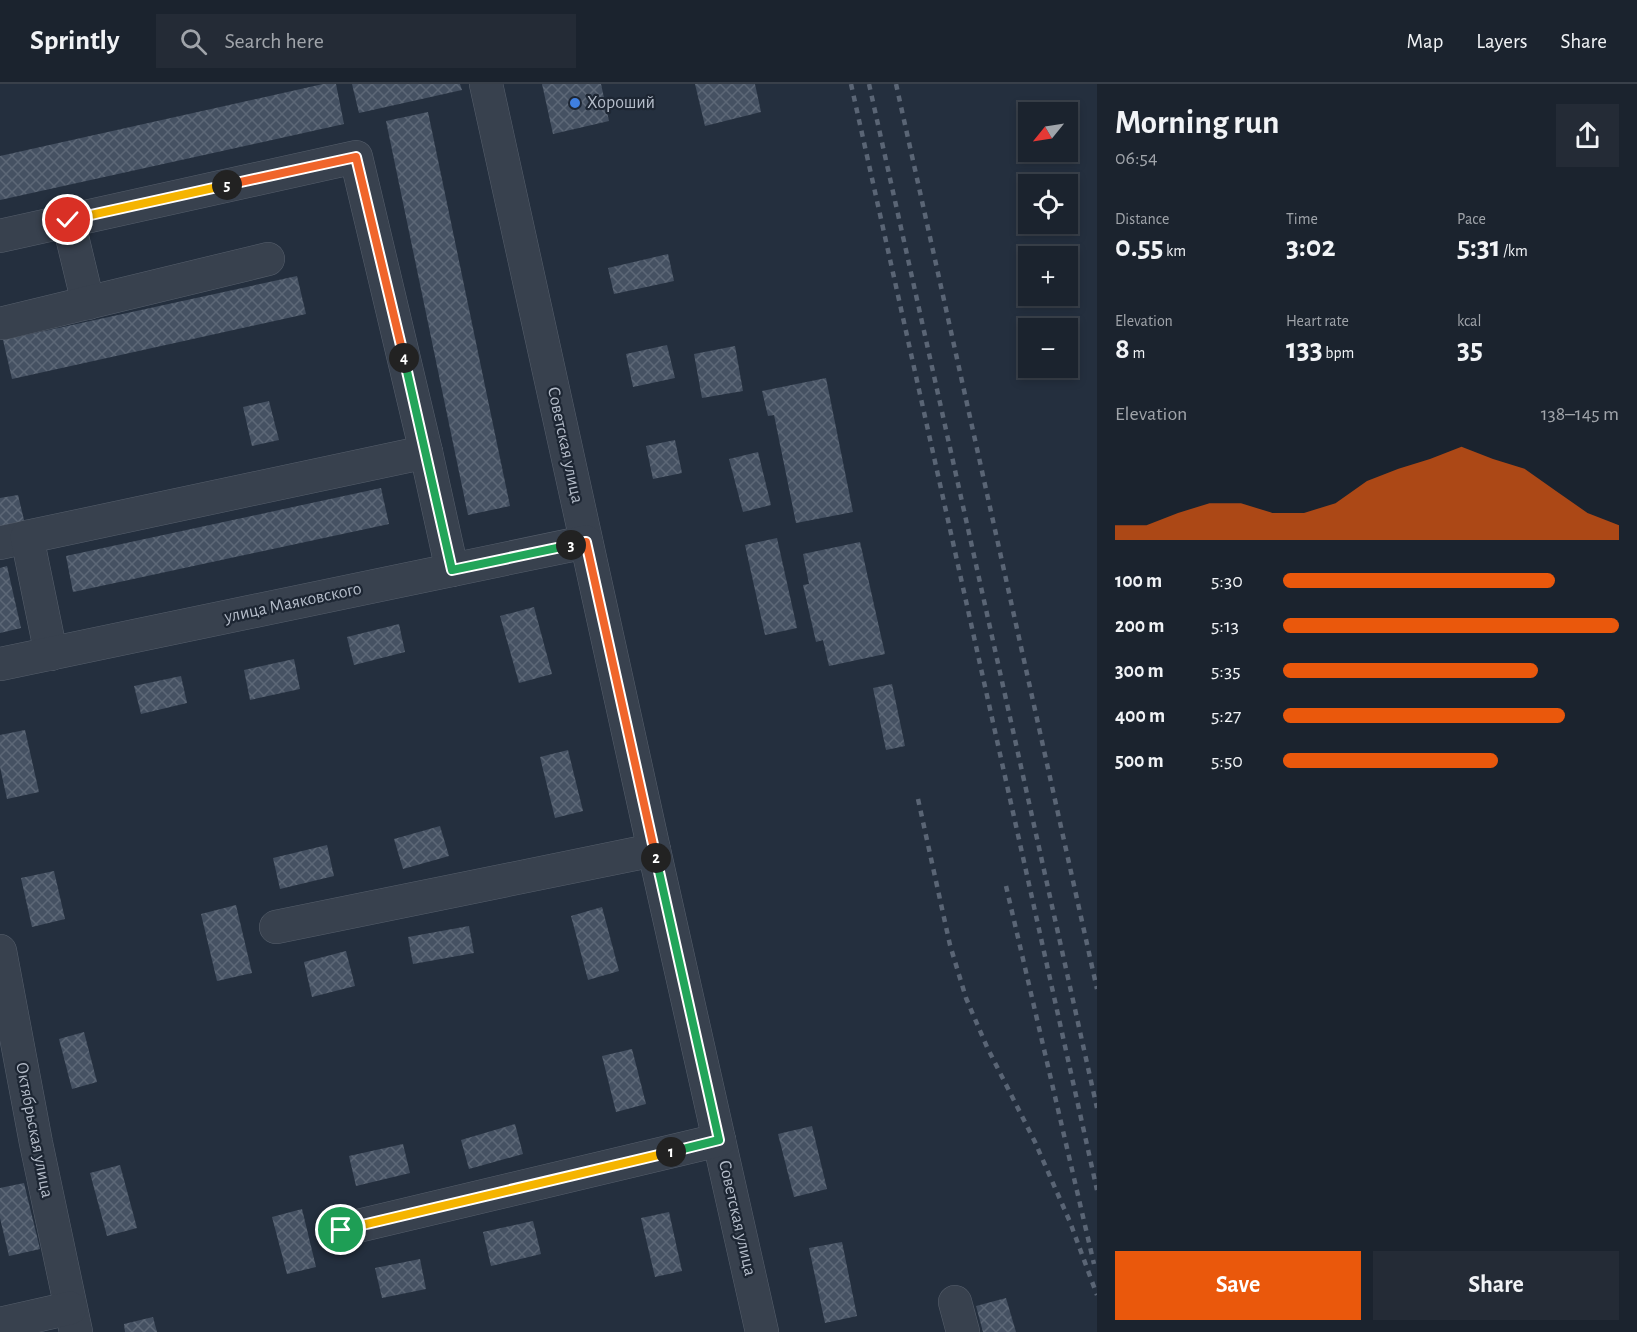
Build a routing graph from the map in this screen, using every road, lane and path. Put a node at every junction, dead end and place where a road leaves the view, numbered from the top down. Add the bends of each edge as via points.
1 (486, 84) edge
2 (68, 220) junction
3 (0, 236) edge
4 (268, 259) dead end
5 (88, 303) junction
6 (4, 322) dead end
7 (426, 452) junction
8 (14, 540) edge
9 (586, 542) junction
10 (452, 570) junction
11 (51, 654) junction
12 (0, 664) edge
13 (654, 850) junction
14 (276, 927) dead end
15 (0, 951) edge
16 (719, 1140) junction
17 (341, 1230) dead end
18 (73, 1320) edge
19 (0, 1323) edge
20 (762, 1332) edge

1 - 9 street, Советская улица
2 - 3 street
2 - 5 street
2 - 7 street via 356,157
4 - 5 street
5 - 6 street
7 - 8 street
7 - 10 street
8 - 11 street
9 - 10 street, улица Маяковского
9 - 13 street, Советская улица
10 - 11 street, улица Маяковского
11 - 12 street, улица Маяковского
13 - 14 street
13 - 16 street, Советская улица
15 - 18 street, Октябрьская улица
16 - 17 street
16 - 20 street, Советская улица
18 - 19 street, Октябрьская улица

